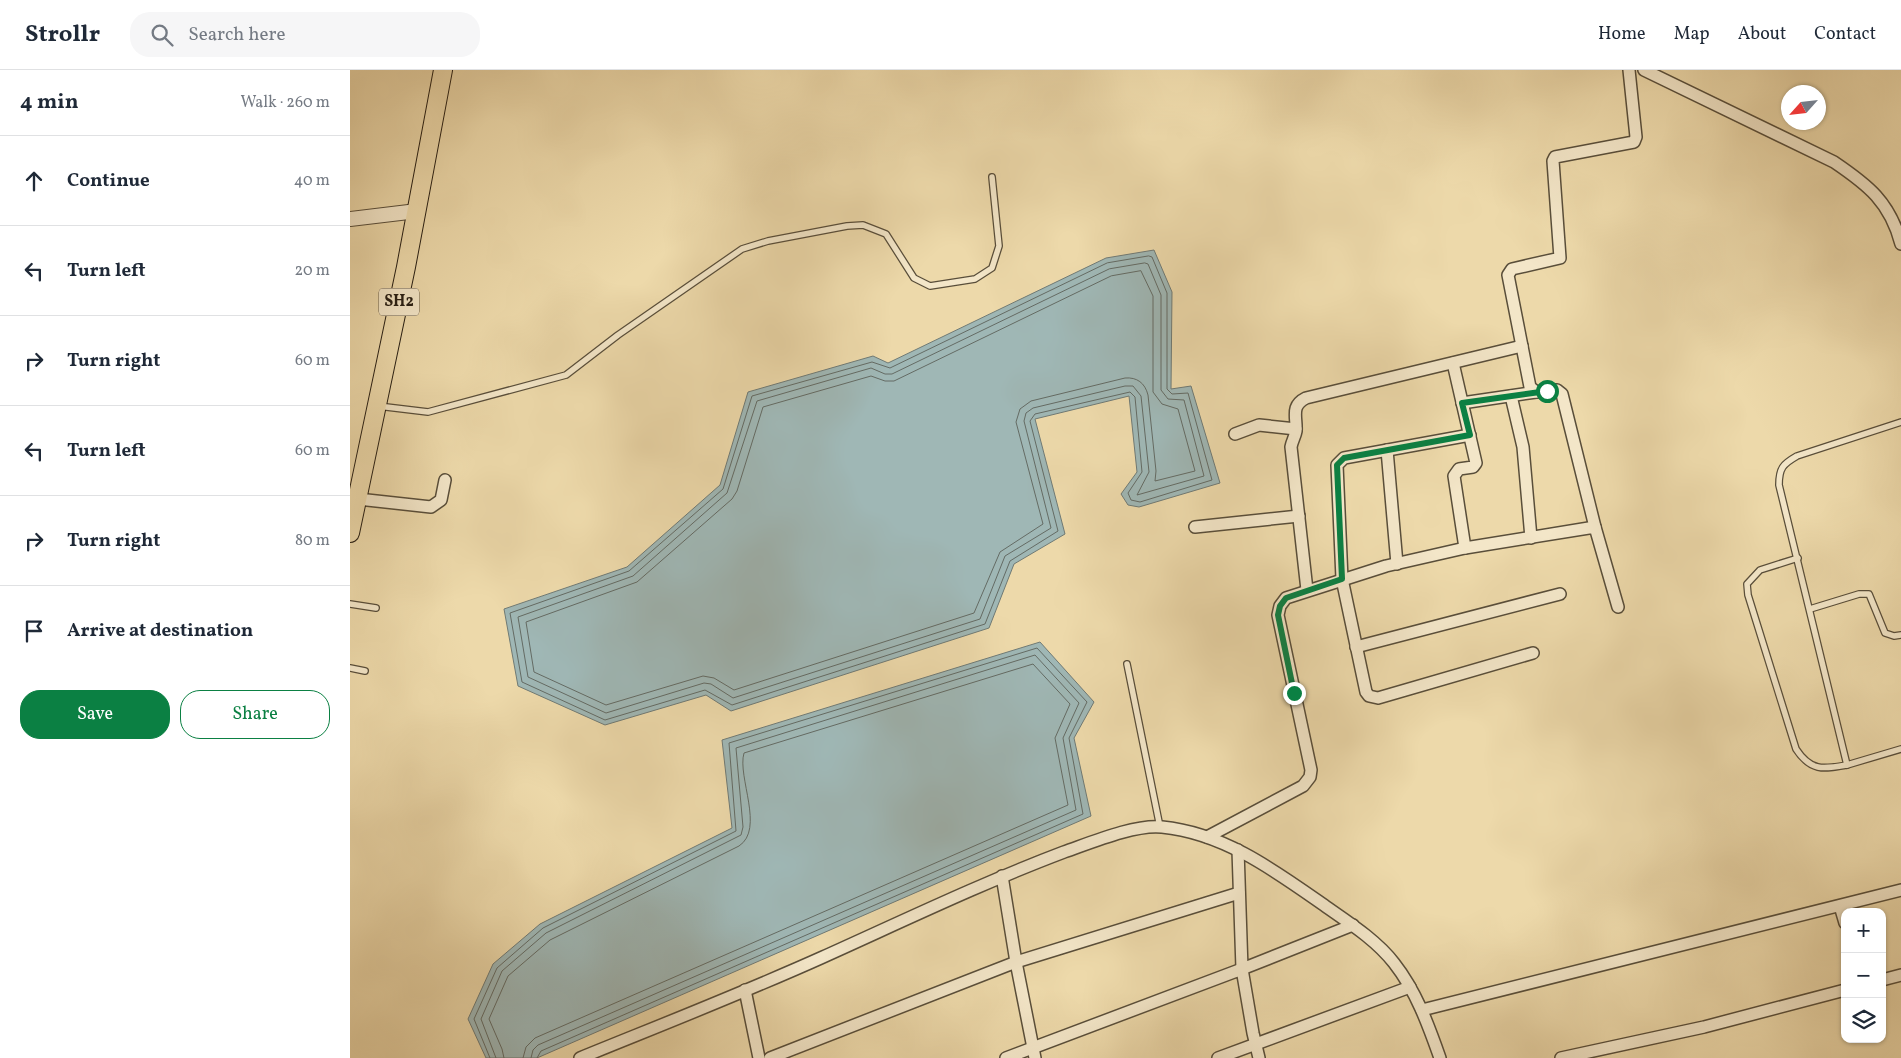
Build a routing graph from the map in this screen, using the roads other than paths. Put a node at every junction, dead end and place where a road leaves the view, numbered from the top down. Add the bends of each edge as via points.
1 (443, 70) edge
2 (1629, 70) edge
3 (1644, 70) edge
4 (992, 177) dead end
5 (417, 211) junction
6 (350, 219) edge
7 (1901, 244) edge
8 (1522, 346) junction
9 (1453, 363) junction
10 (1536, 392) junction
11 (1511, 396) junction
12 (1462, 403) junction
13 (377, 406) junction
14 (1901, 422) edge
15 (1296, 429) junction
16 (1235, 434) dead end
17 (1470, 435) junction
18 (1387, 450) junction
19 (445, 480) dead end
20 (358, 498) junction
21 (1299, 516) junction
22 (1195, 527) dead end
23 (1594, 527) junction
24 (350, 533) edge
25 (1531, 538) junction
26 (1465, 548) junction
27 (1798, 558) junction
28 (1397, 564) junction
29 (1342, 579) junction
30 (1307, 590) junction
31 (1560, 594) dead end
32 (350, 604) edge
33 (1618, 607) dead end
34 (376, 608) dead end
35 (1810, 609) junction
36 (1901, 635) edge
37 (1356, 646) junction
38 (1533, 653) dead end
39 (1127, 664) dead end
40 (350, 668) edge
41 (364, 671) dead end
42 (1901, 749) edge
43 (1847, 765) junction
44 (1160, 827) junction
45 (1207, 837) junction
46 (1238, 850) junction
47 (1002, 876) junction
48 (1901, 890) edge
49 (1240, 894) junction
50 (1840, 906) junction
51 (1841, 909) edge
52 (1353, 926) junction
53 (1016, 962) junction
54 (1242, 969) junction
55 (1901, 975) edge
56 (1886, 979) edge
57 (1410, 987) junction
58 (745, 990) junction
59 (1841, 991) edge
60 (1422, 1010) junction
61 (1255, 1044) junction
62 (1034, 1053) edge
63 (580, 1058) edge
64 (759, 1058) edge
65 (770, 1058) edge
66 (1006, 1058) edge
67 (1218, 1058) edge
68 (1260, 1058) edge
69 (1440, 1058) edge
70 (1561, 1058) edge

1 - 5 main road, SH2
2 - 8 street via 1634,142 1555,157 1560,258 1509,272
3 - 7 street via 1834,162 1857,178 1884,204
4 - 13 lane via 999,246 992,268 975,279 930,286 914,278 886,234 863,225 768,241 742,249 618,334 566,375 428,412
5 - 6 street
5 - 13 main road, SH2
8 - 9 street
8 - 10 street via 1530,387
9 - 12 street
9 - 15 street via 1306,398 1294,410
10 - 11 street
10 - 23 street via 1557,390 1562,394
11 - 12 street
11 - 25 street via 1523,447
12 - 17 street
13 - 20 main road, SH2
14 - 27 lane via 1784,463 1779,472 1779,485
15 - 16 street via 1265,424
15 - 21 street via 1291,447
17 - 18 street
17 - 26 street via 1475,466 1459,469 1454,476
18 - 28 street
18 - 29 street via 1344,458 1337,465
19 - 20 street via 441,500 431,507
20 - 24 main road, SH2
21 - 22 street
21 - 30 street
23 - 25 street
23 - 33 street
25 - 26 street
26 - 28 street
27 - 35 lane
27 - 43 lane via 1760,570 1747,584 1748,595 1796,749 1803,760 1814,766
28 - 29 street
29 - 30 street
29 - 37 street
30 - 45 street via 1286,598 1278,615 1310,777 1303,786
31 - 37 street
32 - 34 lane
35 - 36 lane via 1869,594 1885,633
35 - 43 lane
37 - 38 street via 1366,692 1373,698
39 - 44 lane
40 - 41 lane
42 - 43 lane
44 - 45 street
44 - 47 street via 1126,832 1093,842
45 - 46 street
46 - 49 street
46 - 52 street
47 - 53 street
47 - 58 street
48 - 50 street
49 - 53 street
49 - 54 street
50 - 51 street
50 - 60 street
52 - 54 street
52 - 57 street via 1393,961
53 - 62 street
53 - 65 street
54 - 61 street
54 - 62 street
55 - 56 street
57 - 60 street
57 - 61 street
58 - 63 street
58 - 64 street
59 - 70 street
60 - 69 street
61 - 67 street
61 - 68 street
62 - 66 street

